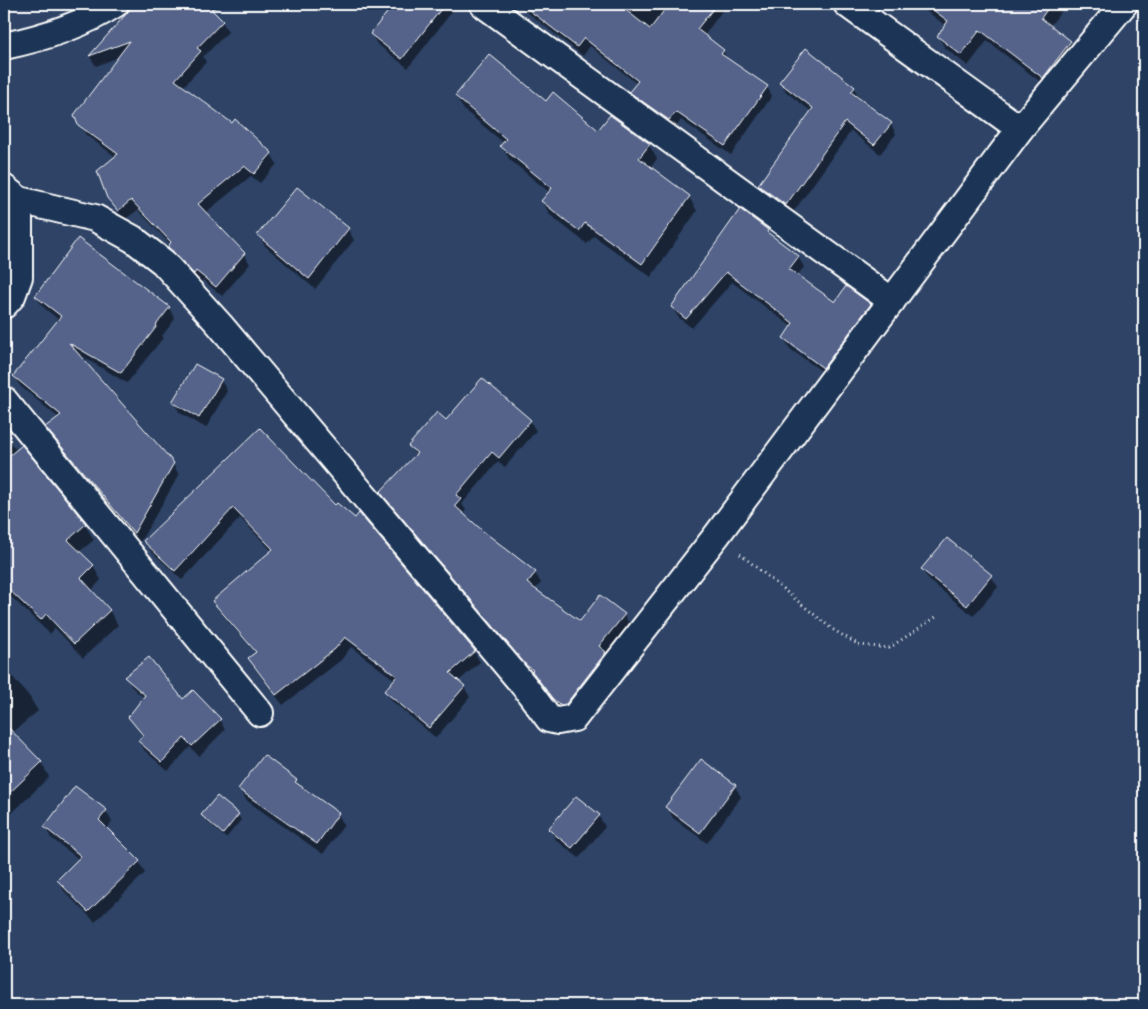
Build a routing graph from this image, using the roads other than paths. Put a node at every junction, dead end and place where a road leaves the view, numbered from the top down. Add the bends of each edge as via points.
1 (115, 4) edge
2 (483, 4) edge
3 (846, 4) edge
4 (1124, 4) edge
5 (4, 46) edge
6 (1020, 129) junction
7 (11, 194) edge
8 (892, 301) junction
9 (4, 305) edge
10 (4, 400) edge
11 (260, 713) dead end

1 - 5 street via 85,21 38,39
2 - 8 street
3 - 6 street
4 - 6 street
6 - 8 street
7 - 8 street via 95,218 133,239 163,262 226,332 549,719 558,721 574,718 717,535
7 - 9 street via 19,278 12,296
10 - 11 street

